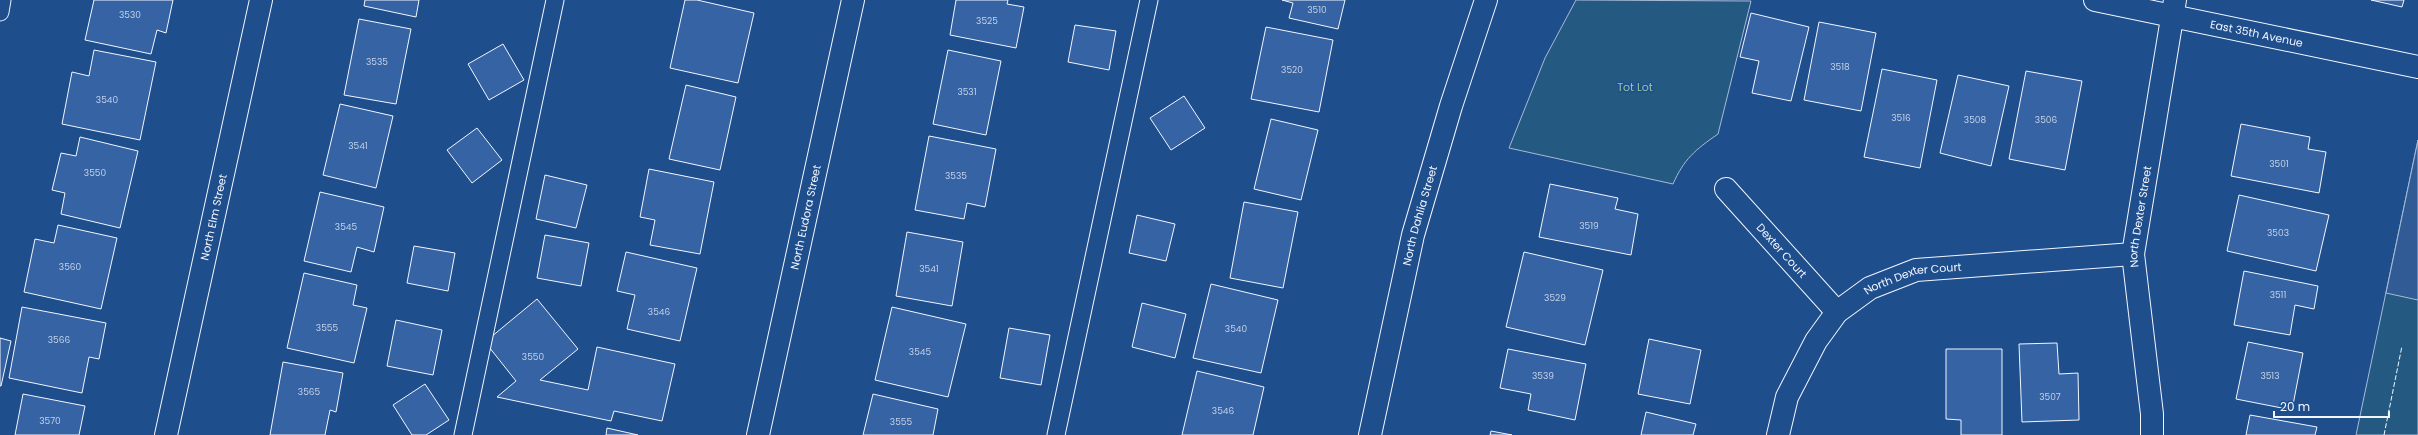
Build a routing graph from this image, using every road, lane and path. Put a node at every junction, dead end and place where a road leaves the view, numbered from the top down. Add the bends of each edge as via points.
1 (2, 0) edge
2 (261, 0) edge
3 (555, 0) edge
4 (853, 0) edge
5 (1149, 0) edge
6 (1486, 0) edge
7 (2095, 0) edge
8 (2173, 8) edge
9 (0, 12) edge
10 (2418, 66) edge
11 (1726, 189) dead end
12 (2133, 254) junction
13 (1837, 312) junction
14 (166, 435) edge
15 (463, 435) edge
16 (758, 435) edge
17 (1056, 435) edge
18 (1370, 435) edge
19 (1778, 435) edge
20 (2152, 435) edge

1 - 9 lane
2 - 14 street, North Elm Street
3 - 15 lane
4 - 16 street, North Eudora Street
5 - 17 lane
6 - 18 street, North Dahlia Street via 1448,113 1413,235
7 - 8 street, East 35th Avenue
8 - 10 street, East 35th Avenue
8 - 12 street, North Dexter Street
11 - 13 street, Dexter Court
12 - 13 street, North Dexter Court via 1916,270 1870,288
12 - 20 street, North Dexter Street via 2152,414
13 - 19 street, North Dexter Court via 1816,341 1787,397

